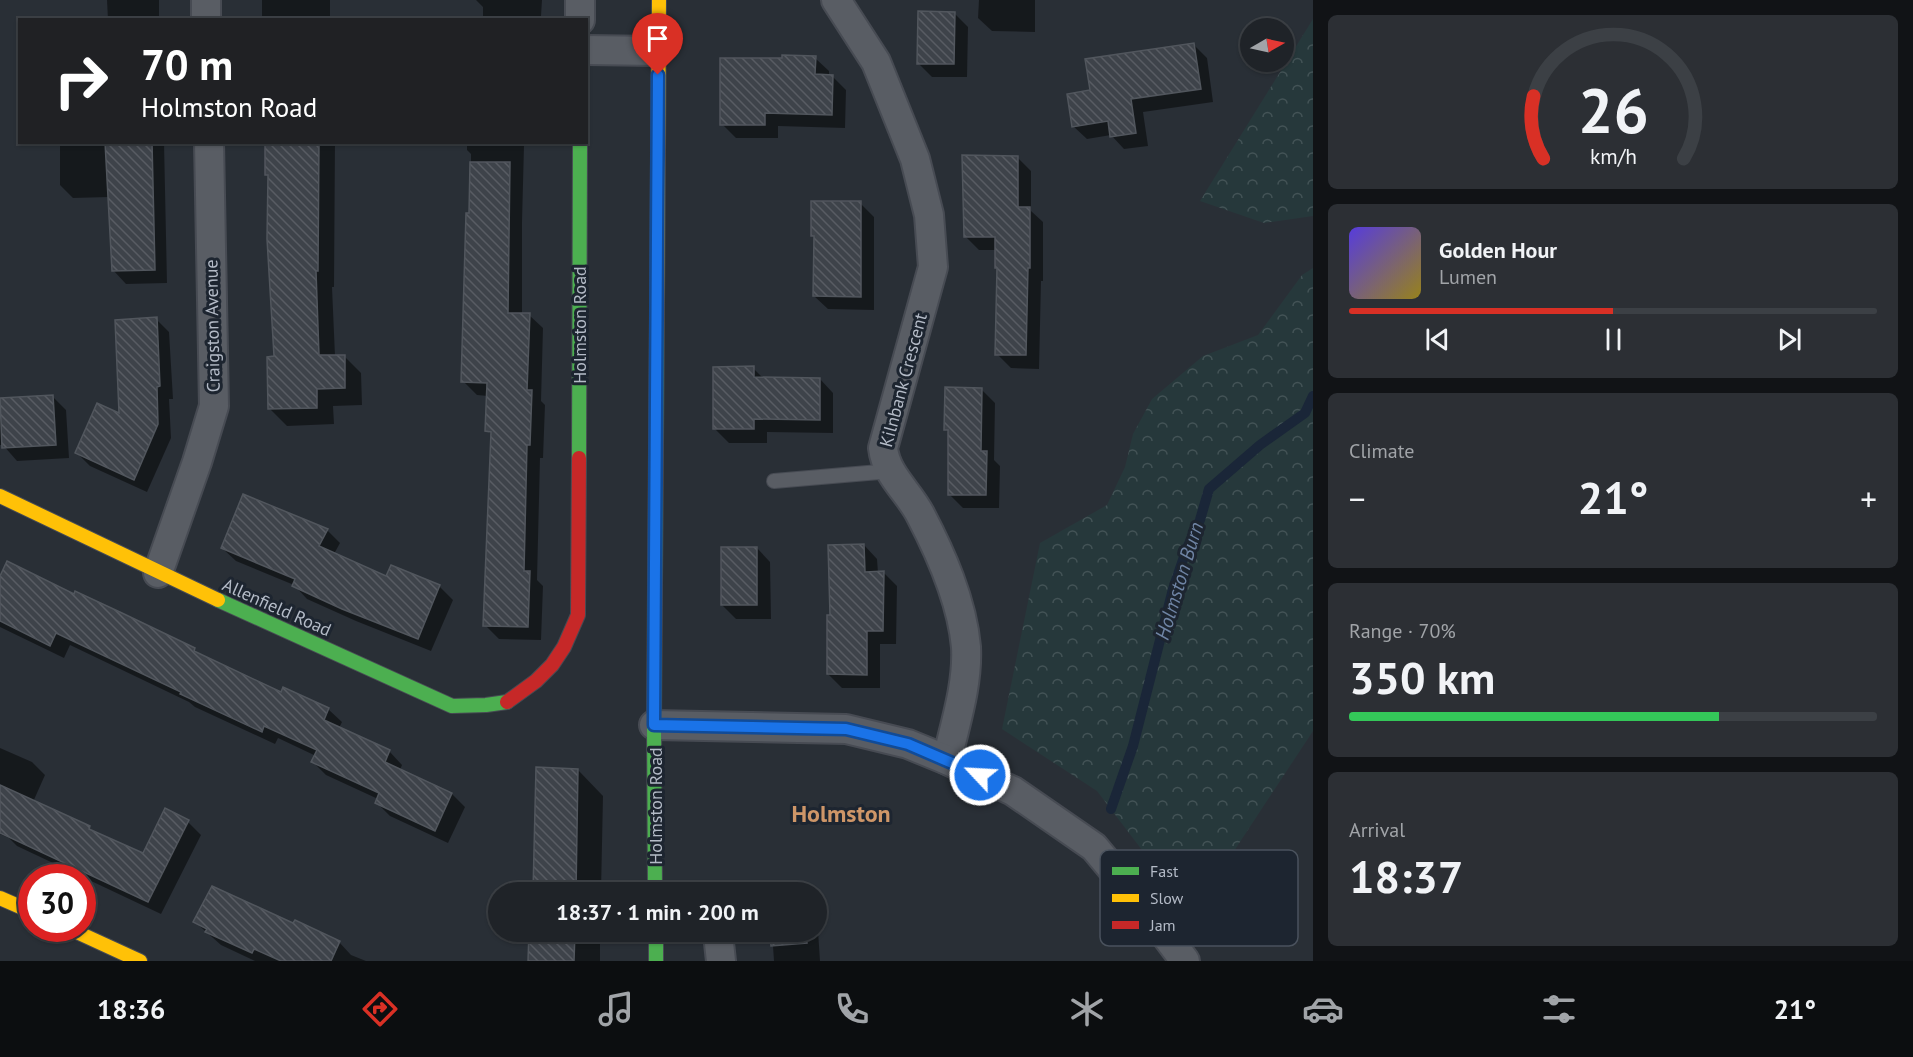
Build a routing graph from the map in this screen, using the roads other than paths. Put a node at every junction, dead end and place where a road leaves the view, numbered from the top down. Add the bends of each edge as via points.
1 (206, 0) edge
2 (580, 0) edge
3 (659, 0) edge
4 (836, 0) edge
5 (206, 18) edge
6 (580, 18) edge
7 (588, 50) edge
8 (658, 51) junction
9 (208, 144) edge
10 (580, 144) edge
11 (891, 471) junction
12 (774, 481) dead end
13 (0, 496) edge
14 (158, 573) junction
15 (542, 677) joint
16 (654, 725) junction
17 (947, 760) junction
18 (1100, 854) edge
19 (656, 882) edge
20 (0, 898) edge
21 (18, 906) edge
22 (96, 941) edge
23 (656, 942) edge
24 (1174, 946) edge
25 (140, 961) edge
26 (656, 961) edge
27 (1185, 961) edge

1 - 5 street
2 - 6 street
3 - 8 street, Holmston Road
4 - 11 street, Kilnbank Crescent via 876,62 915,159 929,214 933,267 883,448
7 - 8 street
8 - 16 street, Holmston Road
9 - 14 street, Craigston Avenue via 214,406
10 - 15 street, Holmston Road via 578,615 557,661
11 - 12 lane
11 - 17 street, Kilnbank Crescent via 915,503 939,549 960,615 966,648 963,690
13 - 14 street, Allenfield Road
14 - 15 street, Allenfield Road via 452,706 509,701
16 - 17 street via 846,729 908,744
16 - 19 street, Holmston Road
17 - 18 street via 1013,791
20 - 21 street
22 - 25 street
23 - 26 street
24 - 27 street

